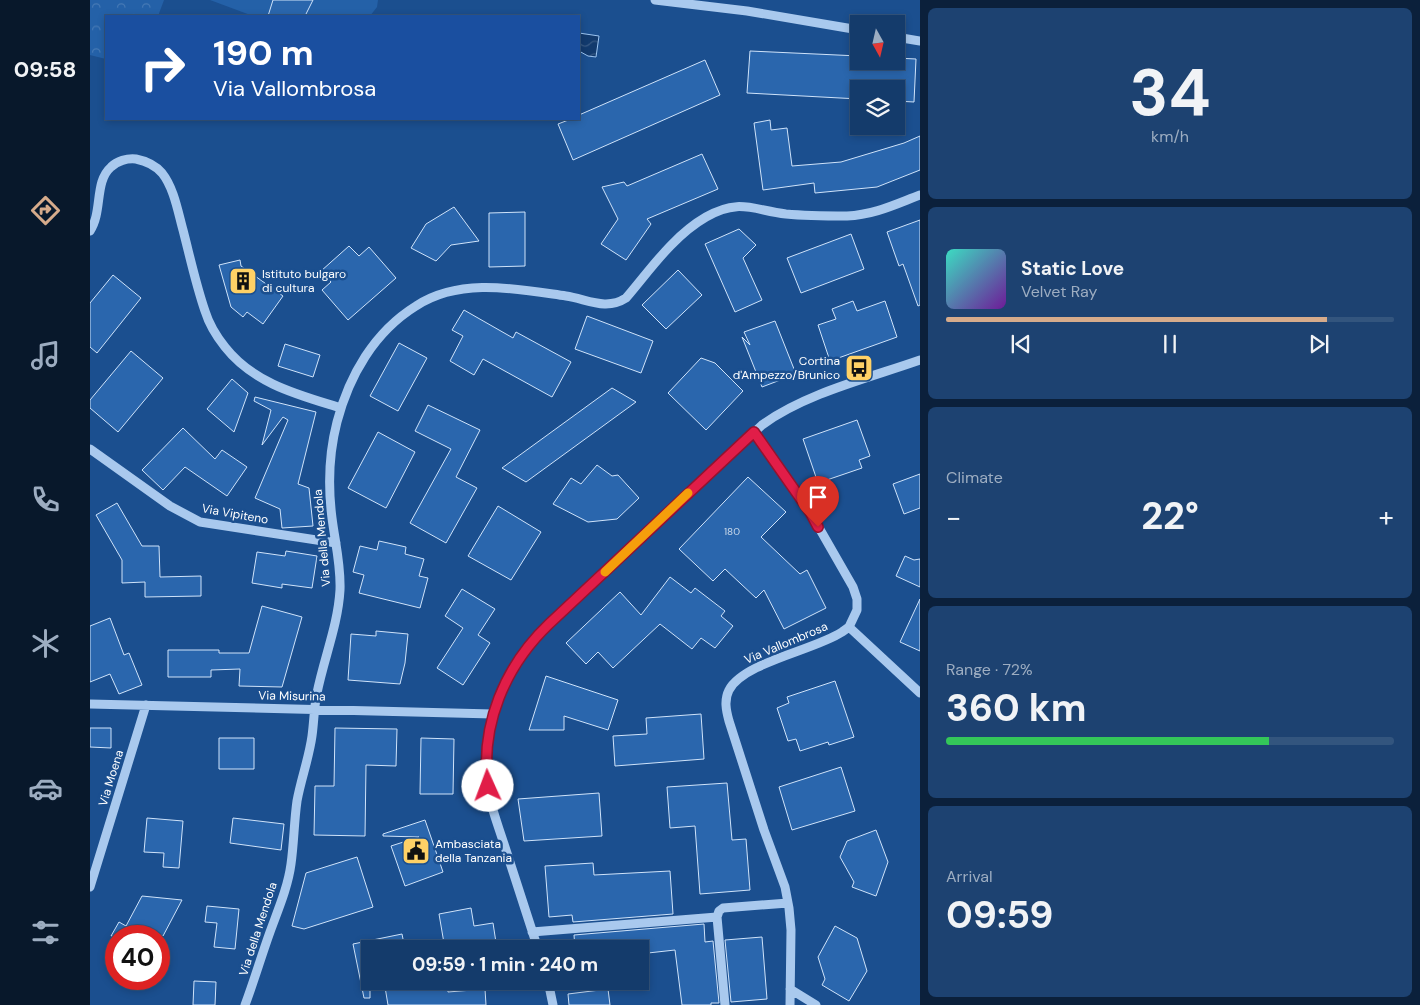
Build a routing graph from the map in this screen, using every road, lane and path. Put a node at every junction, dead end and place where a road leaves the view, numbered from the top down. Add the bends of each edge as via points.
1 (655, 0) edge
2 (850, 28) edge
3 (905, 38) edge
4 (920, 41) edge
5 (920, 195) edge
6 (90, 230) edge
7 (920, 360) edge
8 (341, 408) junction
9 (754, 432) junction
10 (90, 449) edge
11 (336, 543) junction
12 (848, 626) junction
13 (920, 693) edge
14 (90, 704) edge
15 (146, 705) junction
16 (315, 709) junction
17 (493, 714) junction
18 (90, 886) edge
19 (788, 903) junction
20 (717, 917) junction
21 (532, 932) junction
22 (535, 940) edge
23 (790, 989) junction
24 (550, 990) edge
25 (245, 1005) edge
26 (553, 1005) edge
27 (725, 1005) edge
28 (790, 1005) edge
29 (816, 1005) edge

1 - 2 street
3 - 4 street
5 - 8 street, Via della Mendola via 874,213 849,216 785,214 740,206 717,212 681,235 626,298 612,304 509,288 478,288 440,294 398,318 383,333 362,360
6 - 8 street via 97,215 104,176 111,167 132,158 156,167 174,199 205,313 226,348 245,367 268,382
7 - 9 street via 812,398 784,411
8 - 11 street, Via della Mendola via 332,445 330,475
9 - 12 street via 810,512 853,587 857,610
9 - 17 street via 540,632 508,680
10 - 11 street, Via Vipiteno via 170,506 200,522
11 - 16 street, Via della Mendola via 340,577 336,619
12 - 13 street
12 - 19 street, Via Vallombrosa via 834,636 747,673 734,683 726,698 729,721
14 - 15 street, Via Misurina
15 - 16 street, Via Misurina
15 - 18 street, Via Moena
16 - 17 street, Via Misurina
16 - 25 street, Via della Mendola via 312,738 297,803 290,870
17 - 21 street via 486,763 488,790
19 - 20 street via 723,908
19 - 23 street, Via Vallombrosa
20 - 21 street
20 - 27 street
21 - 22 street
23 - 28 street, Via Vallombrosa
23 - 29 street
24 - 26 street

